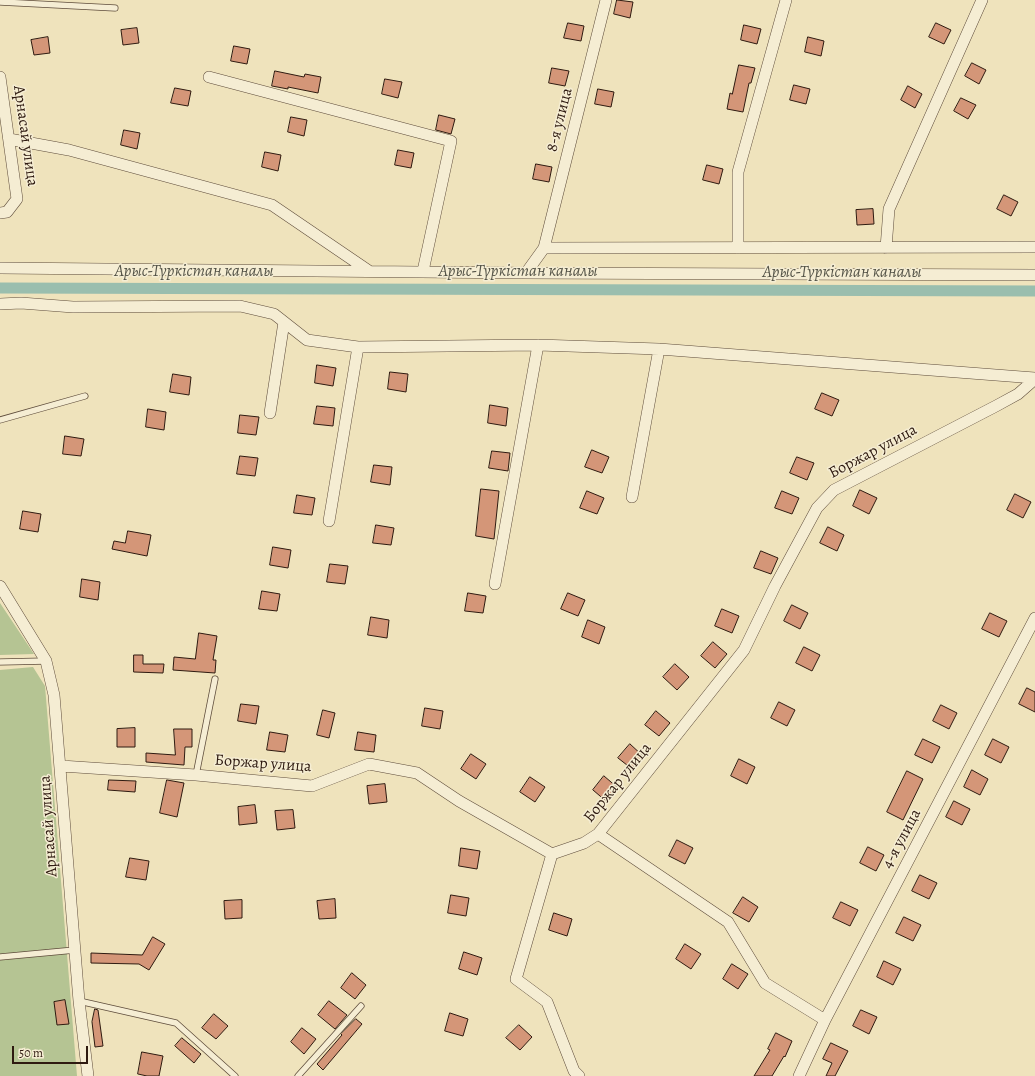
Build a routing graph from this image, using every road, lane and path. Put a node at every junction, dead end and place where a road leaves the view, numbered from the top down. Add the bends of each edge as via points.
1 (606, 0) edge
2 (786, 0) edge
3 (982, 0) edge
4 (0, 2) edge
5 (115, 8) dead end
6 (0, 77) edge
7 (209, 77) dead end
8 (9, 139) junction
9 (0, 213) edge
10 (1035, 247) edge
11 (544, 248) junction
12 (738, 248) junction
13 (886, 248) junction
14 (0, 268) edge
15 (368, 271) junction
16 (423, 271) junction
17 (526, 273) junction
18 (1035, 275) edge
19 (0, 304) edge
20 (284, 322) junction
21 (538, 345) junction
22 (358, 347) junction
23 (659, 348) junction
24 (1035, 379) edge
25 (85, 396) dead end
26 (270, 413) dead end
27 (0, 420) edge
28 (632, 497) dead end
29 (329, 521) dead end
30 (495, 584) dead end
31 (0, 586) edge
32 (1035, 618) edge
33 (46, 661) junction
34 (0, 662) edge
35 (215, 679) dead end
36 (61, 766) junction
37 (196, 774) junction
38 (598, 834) junction
39 (552, 854) junction
40 (75, 950) junction
41 (0, 957) edge
42 (79, 1001) junction
43 (361, 1006) dead end
44 (825, 1020) junction
45 (88, 1076) edge
46 (235, 1076) edge
47 (298, 1076) edge
48 (580, 1076) edge
49 (799, 1076) edge

1 - 11 street, 8-я улица
2 - 12 street via 738,172
3 - 13 street via 889,209
4 - 5 lane
6 - 8 street, Арнасай улица
7 - 16 street via 451,141
8 - 9 street, Арнасай улица via 17,199 7,212
8 - 15 street via 69,150 272,205
10 - 13 street
11 - 12 street
11 - 17 street
12 - 13 street
14 - 15 street
15 - 16 street
16 - 17 street
17 - 18 street
19 - 20 street via 73,307 240,306 274,314
20 - 22 street via 307,340
20 - 26 street
21 - 22 street
21 - 23 street
21 - 30 street
22 - 29 street
23 - 24 street
23 - 28 street
24 - 38 street, Боржар улица via 1018,394 834,490 817,508 744,650
25 - 27 lane
31 - 33 street, Арнасай улица
32 - 44 street, 4-я улица
33 - 34 lane
33 - 36 street, Арнасай улица via 54,695
35 - 37 lane
36 - 37 street, Боржар улица
36 - 40 street, Арнасай улица
37 - 39 street, Боржар улица via 312,786 369,764 417,773 459,801
38 - 39 street, Боржар улица
38 - 44 street via 728,922 765,983
39 - 48 street via 516,979 547,1002 574,1071
40 - 41 lane
40 - 42 street, Арнасай улица
42 - 45 street, Арнасай улица
42 - 46 lane via 176,1023
43 - 47 lane
44 - 49 street, 4-я улица

